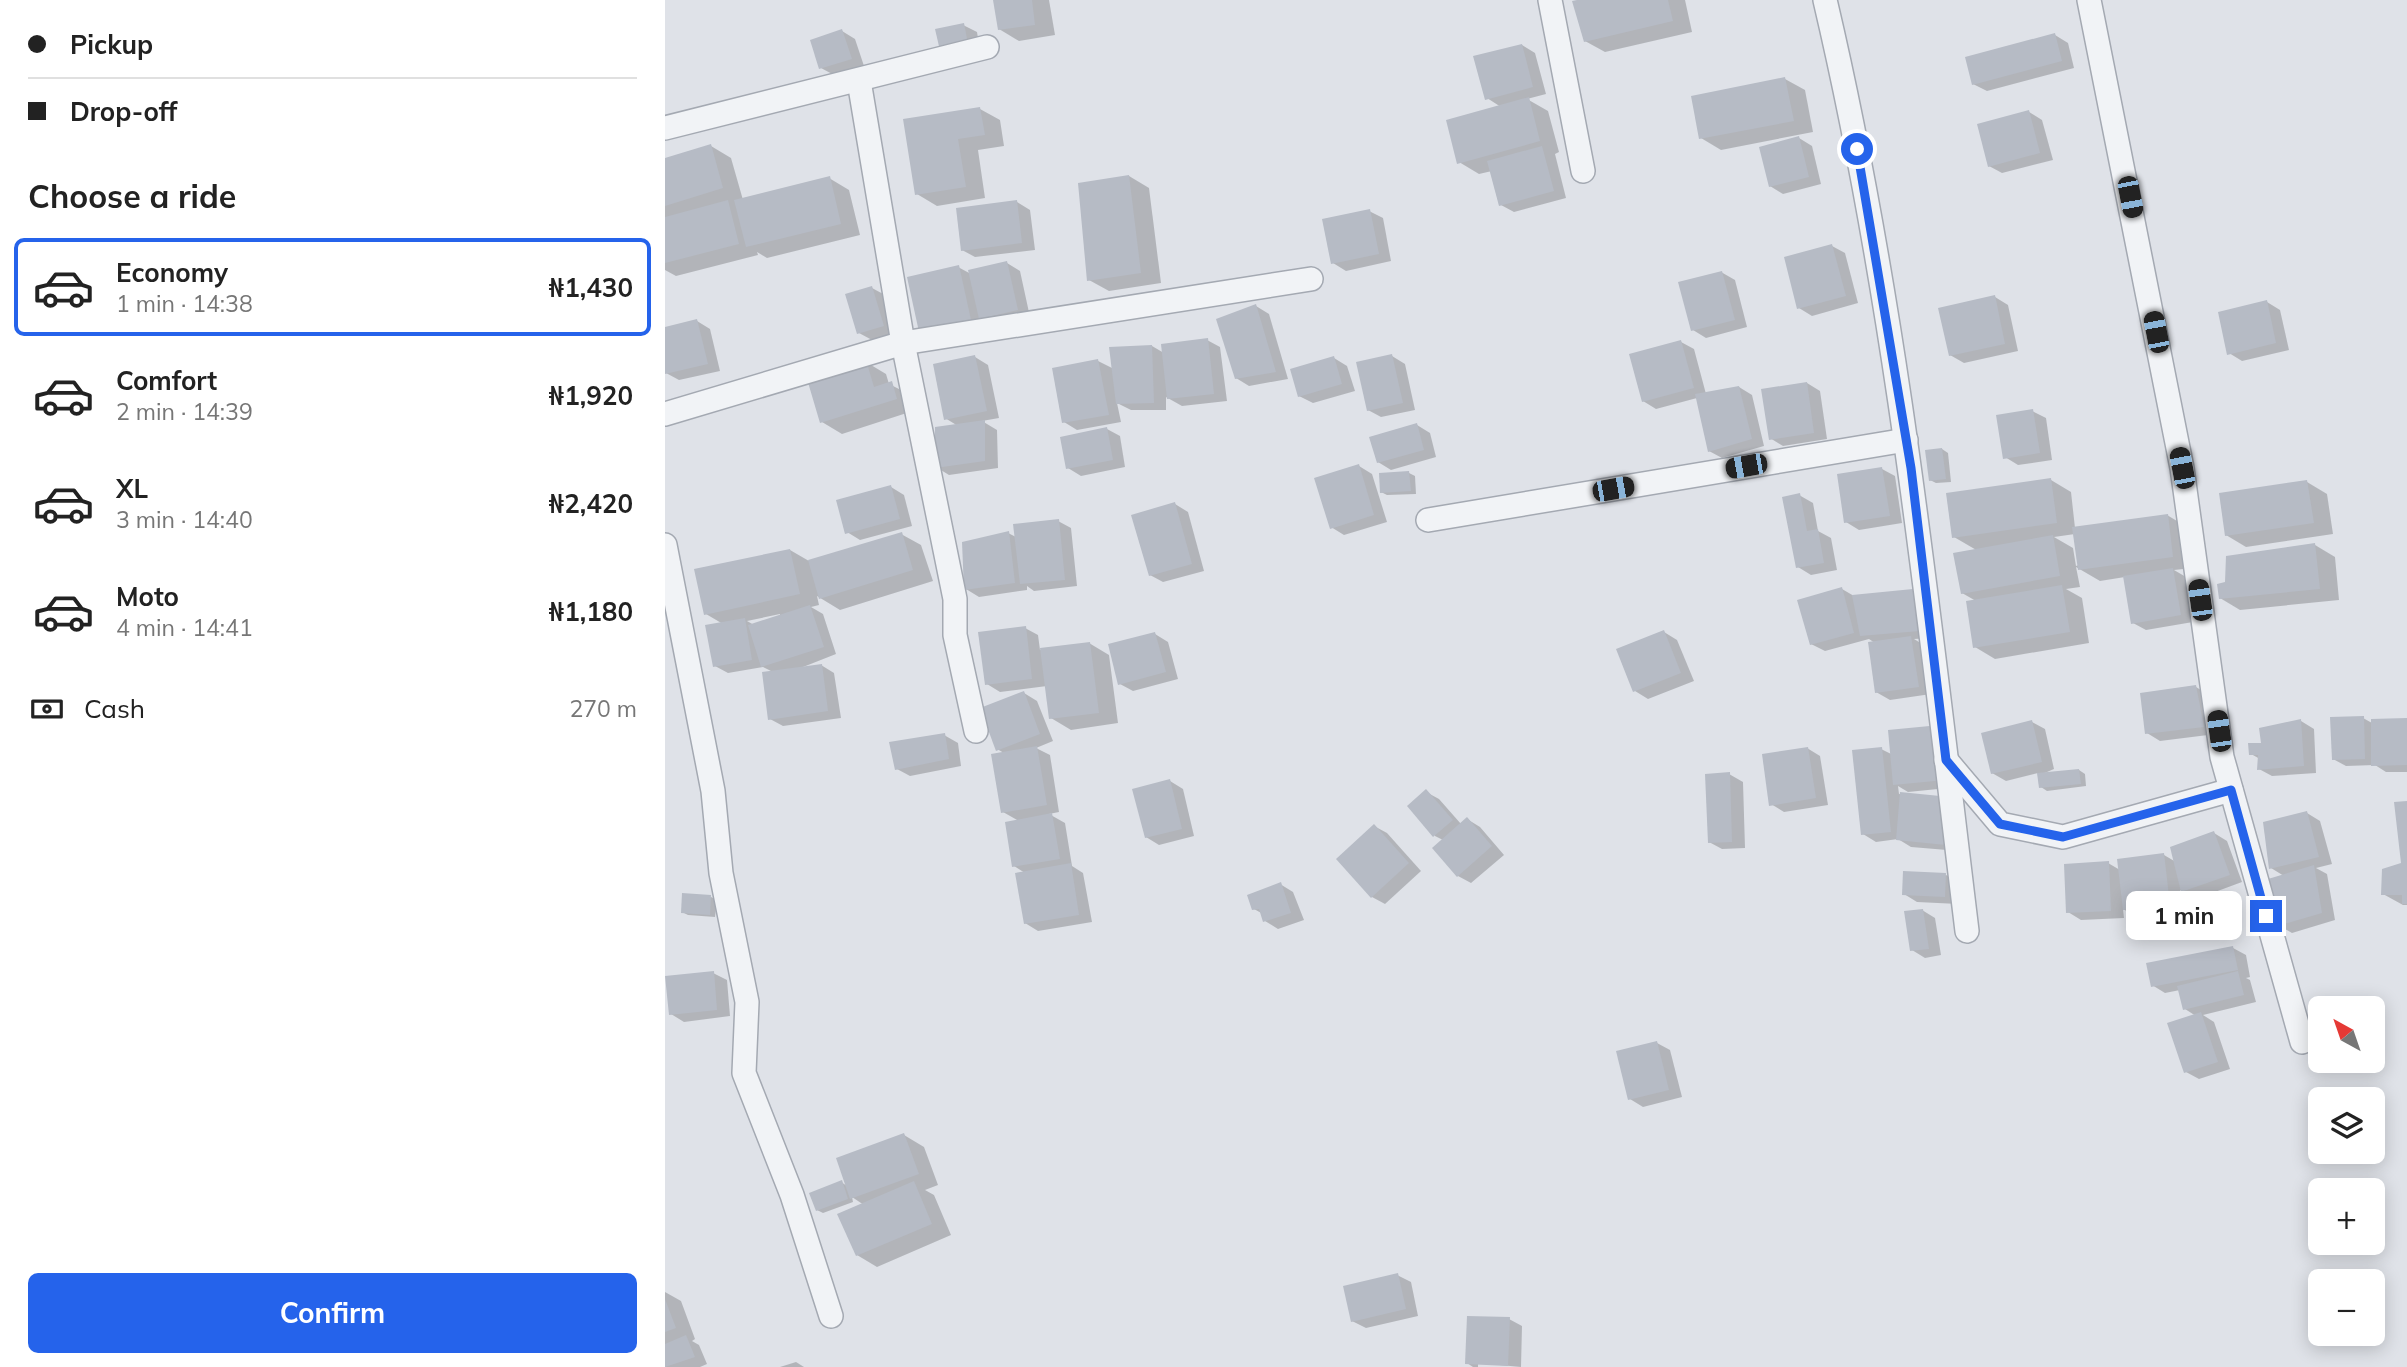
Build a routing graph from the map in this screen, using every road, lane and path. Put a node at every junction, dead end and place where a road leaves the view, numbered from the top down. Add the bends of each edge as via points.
1 (1550, 0) edge
2 (1825, 0) edge
3 (2089, 0) edge
4 (987, 47) dead end
5 (859, 81) junction
6 (665, 128) edge
7 (1583, 171) dead end
8 (1311, 279) dead end
9 (903, 343) junction
10 (665, 414) edge
11 (1906, 440) junction
12 (1428, 520) dead end
13 (665, 545) edge
14 (976, 731) dead end
15 (1946, 760) junction
16 (2231, 790) junction
17 (1967, 931) dead end
18 (2302, 1042) dead end
19 (831, 1316) dead end

1 - 7 street
2 - 11 street via 1848,97
3 - 16 street via 2182,468 2222,757
4 - 5 street
5 - 6 street
5 - 9 street
8 - 9 street
9 - 10 street
9 - 14 street via 955,599 955,635
11 - 12 street
11 - 15 street
13 - 19 street via 747,1002 744,1073 792,1195
15 - 16 street via 2000,824 2063,837
15 - 17 street
16 - 18 street

